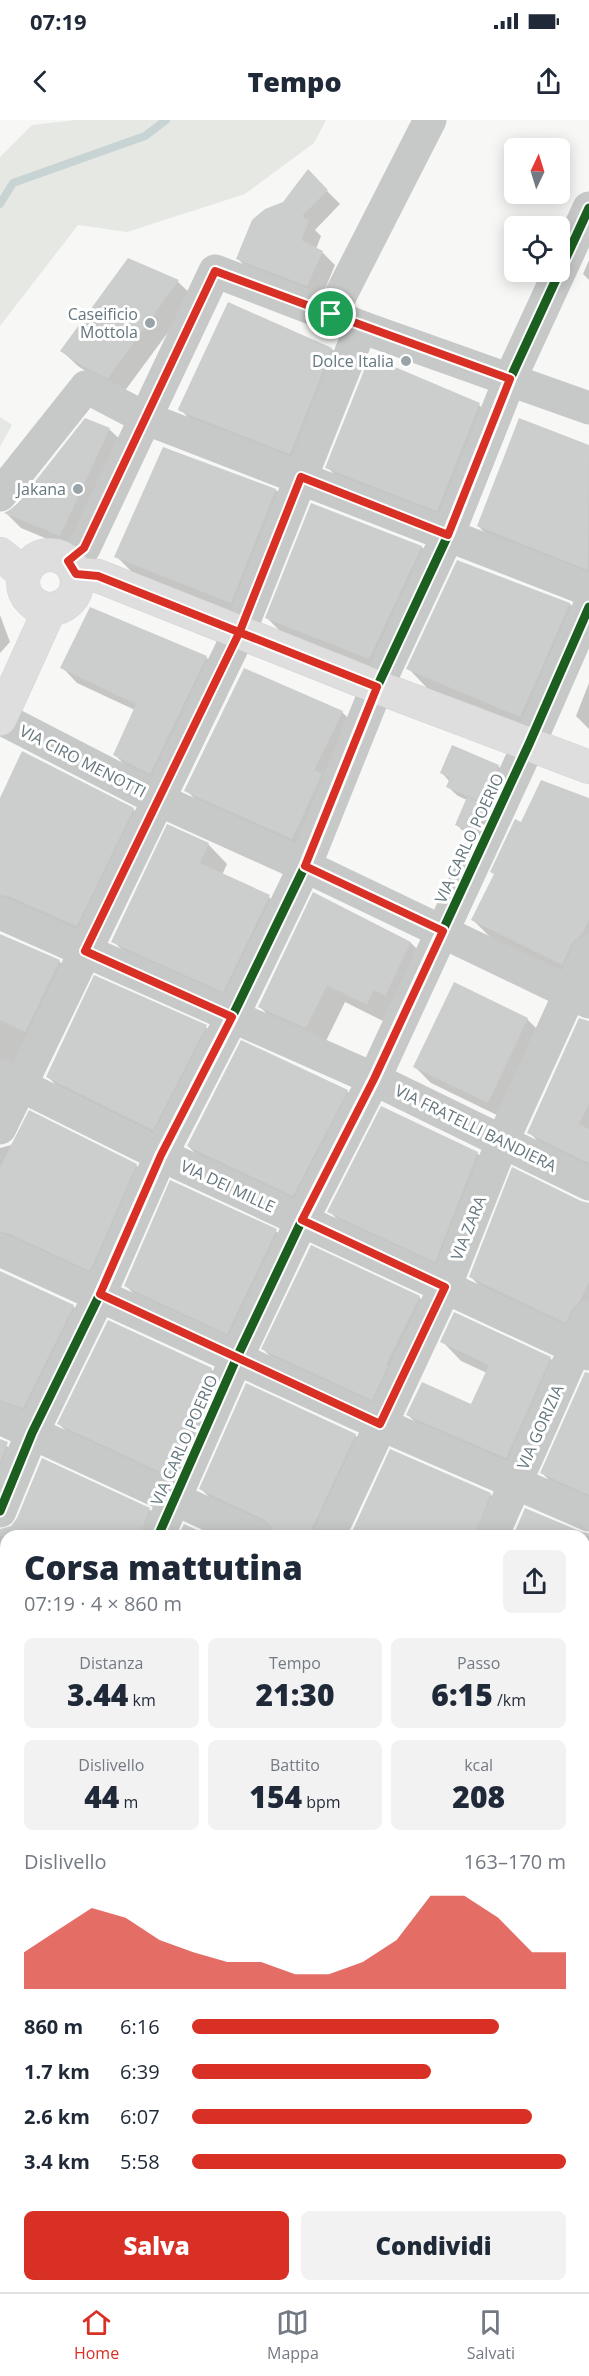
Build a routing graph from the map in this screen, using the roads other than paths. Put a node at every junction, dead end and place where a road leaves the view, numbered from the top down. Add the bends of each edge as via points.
1 (430, 120) edge
2 (589, 208) edge
3 (331, 314) junction
4 (361, 327) junction
5 (510, 379) junction
6 (589, 408) edge
7 (145, 418) junction
8 (301, 477) junction
9 (0, 495) edge
10 (448, 535) junction
11 (11, 563) edge
12 (72, 567) junction
13 (589, 590) edge
14 (589, 607) edge
15 (49, 611) junction
16 (240, 631) junction
17 (377, 687) junction
18 (0, 719) edge
19 (530, 744) junction
20 (589, 767) edge
21 (159, 800) junction
22 (305, 866) junction
23 (0, 913) edge
24 (443, 931) junction
25 (85, 951) junction
26 (589, 951) edge
27 (579, 998) edge
28 (232, 1017) junction
29 (374, 1079) junction
30 (11, 1080) edge
31 (0, 1128) edge
32 (503, 1140) junction
33 (161, 1155) junction
34 (589, 1184) edge
35 (302, 1220) junction
36 (0, 1250) edge
37 (445, 1287) junction
38 (100, 1294) junction
39 (589, 1317) edge
40 (582, 1350) edge
41 (237, 1357) junction
42 (0, 1419) edge
43 (380, 1424) junction
44 (32, 1433) junction
45 (516, 1482) junction
46 (174, 1499) junction
47 (0, 1511) edge
48 (589, 1515) edge
49 (161, 1530) edge
50 (242, 1530) edge
51 (332, 1530) edge
52 (495, 1530) edge

1 - 3 street
2 - 5 street
3 - 4 street
3 - 7 street via 215,271
4 - 5 street
4 - 8 street
5 - 6 street
5 - 10 street
7 - 8 street
7 - 9 street via 86,387
7 - 12 street
8 - 10 street
8 - 16 street
10 - 13 street
10 - 17 street
11 - 12 street via 51,554
11 - 15 street via 32,605
12 - 15 street via 76,591 66,606
12 - 16 street
14 - 19 street, VIA CARLO POERIO
15 - 18 street
16 - 17 street
16 - 21 street
17 - 19 street
17 - 22 street
18 - 21 street, VIA CIRO MENOTTI
19 - 20 street
19 - 24 street, VIA CARLO POERIO
21 - 22 street, VIA CIRO MENOTTI
21 - 25 street
22 - 24 street, VIA CIRO MENOTTI
22 - 28 street
23 - 25 street, VIA FRATELLI BANDIERA
24 - 27 street, VIA CIRO MENOTTI
24 - 29 street, VIA CARLO POERIO
25 - 28 street, VIA FRATELLI BANDIERA
25 - 30 street
26 - 27 street, VIA ZARA
27 - 32 street, VIA ZARA
28 - 29 street, VIA FRATELLI BANDIERA
28 - 33 street
29 - 32 street, VIA FRATELLI BANDIERA
29 - 35 street, VIA CARLO POERIO
30 - 31 street
30 - 33 street, VIA DEI MILLE
32 - 34 street, VIA FRATELLI BANDIERA
32 - 37 street, VIA ZARA
33 - 35 street, VIA DEI MILLE
33 - 38 street
35 - 37 street, VIA DEI MILLE
35 - 41 street, VIA CARLO POERIO
36 - 38 street
37 - 40 street, VIA DEI MILLE
37 - 43 street, VIA ZARA
38 - 41 street
38 - 44 street
39 - 40 street, VIA GORIZIA
40 - 45 street, VIA GORIZIA
41 - 43 street
41 - 46 street, VIA CARLO POERIO
42 - 44 street
43 - 45 street
43 - 51 street, VIA ZARA
44 - 46 street
44 - 47 street
45 - 48 street
45 - 52 street, VIA GORIZIA
46 - 49 street, VIA CARLO POERIO
46 - 50 street

